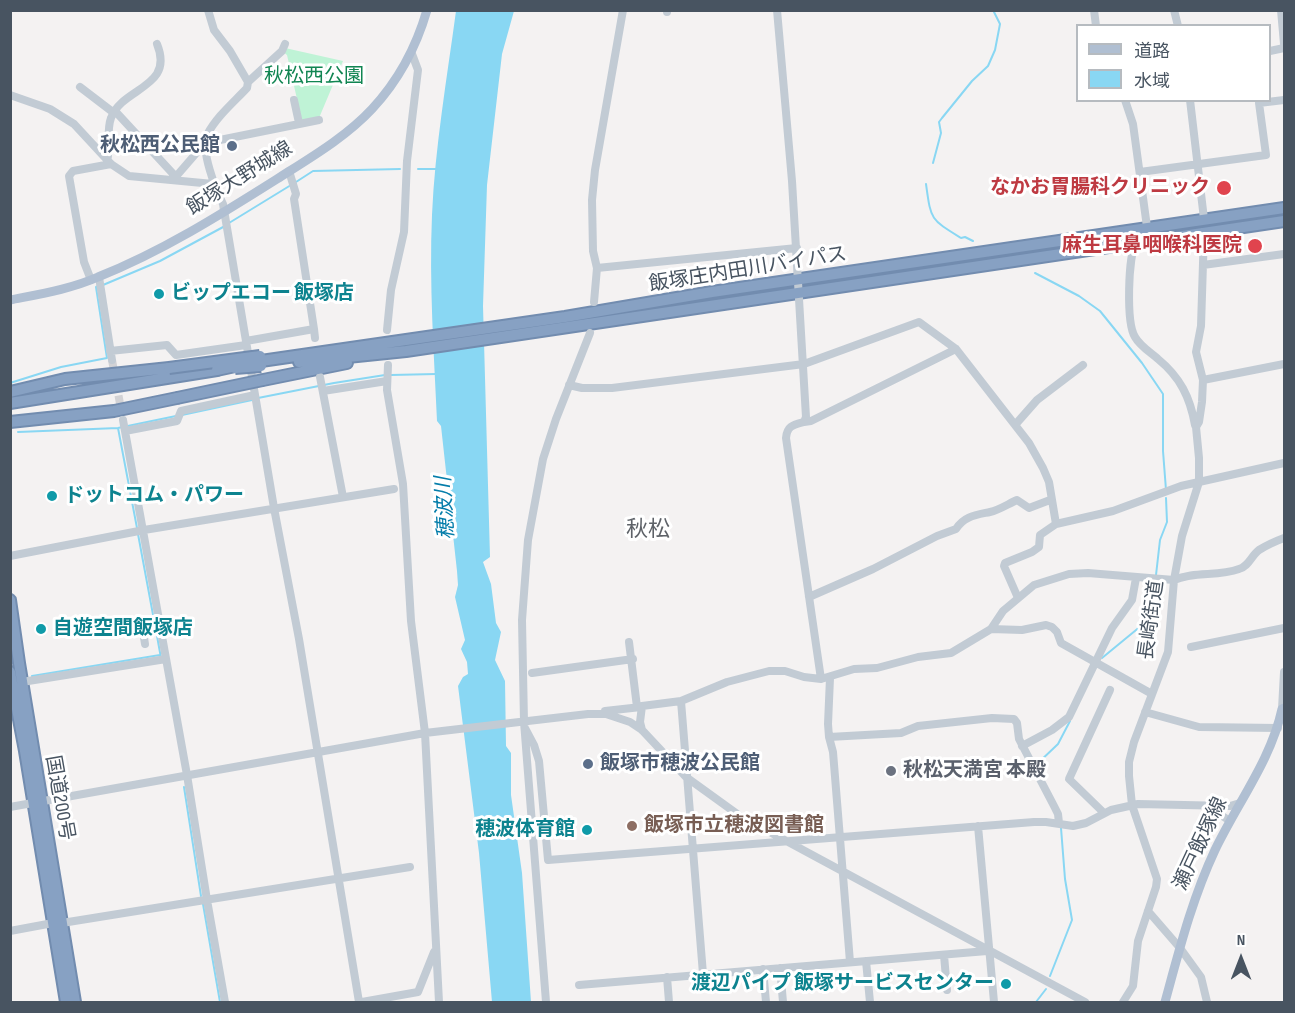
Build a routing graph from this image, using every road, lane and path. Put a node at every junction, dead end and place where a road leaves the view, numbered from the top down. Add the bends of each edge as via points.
1 (208, 10) edge
2 (427, 10) edge
3 (622, 10) edge
4 (777, 10) edge
5 (1281, 10) edge
6 (157, 44) dead end
7 (285, 44) dead end
8 (1284, 46) edge
9 (412, 54) junction
10 (248, 82) junction
11 (80, 87) dead end
12 (10, 95) edge
13 (294, 100) dead end
14 (1284, 100) edge
15 (1126, 102) edge
16 (1190, 102) edge
17 (114, 112) junction
18 (319, 120) dead end
19 (299, 123) junction
20 (205, 143) junction
21 (109, 163) junction
22 (1199, 164) junction
23 (1140, 172) junction
24 (291, 174) junction
25 (175, 179) junction
26 (213, 184) junction
27 (1284, 208) edge
28 (225, 215) junction
29 (1204, 219) junction
30 (1284, 221) edge
31 (1147, 227) junction
32 (1204, 232) junction
33 (1135, 242) junction
34 (797, 249) junction
35 (1284, 254) edge
36 (1203, 265) junction
37 (597, 268) junction
38 (97, 279) junction
39 (799, 280) junction
40 (800, 294) junction
41 (10, 300) edge
42 (594, 303) dead end
43 (564, 322) junction
44 (314, 329) junction
45 (387, 330) dead end
46 (590, 333) dead end
47 (315, 338) dead end
48 (246, 343) junction
49 (405, 345) junction
50 (956, 349) junction
51 (261, 361) junction
52 (804, 364) junction
53 (1284, 364) edge
54 (1083, 365) dead end
55 (171, 372) junction
56 (1203, 380) junction
57 (569, 385) junction
58 (10, 392) edge
59 (256, 397) junction
60 (10, 403) edge
61 (10, 422) edge
62 (804, 422) junction
63 (1015, 424) junction
64 (1196, 427) junction
65 (1284, 463) edge
66 (1199, 482) junction
67 (394, 489) dead end
68 (343, 497) junction
69 (1050, 500) junction
70 (274, 508) junction
71 (1056, 524) junction
72 (140, 530) junction
73 (1284, 538) edge
74 (10, 556) edge
75 (1136, 578) junction
76 (1174, 580) junction
77 (809, 597) junction
78 (1018, 598) junction
79 (10, 600) edge
80 (156, 622) junction
81 (1284, 628) edge
82 (991, 629) junction
83 (629, 642) dead end
84 (145, 644) dead end
85 (1191, 646) dead end
86 (166, 659) junction
87 (633, 659) junction
88 (1095, 663) junction
89 (10, 672) edge
90 (1284, 672) edge
91 (532, 673) dead end
92 (826, 678) junction
93 (22, 682) junction
94 (1110, 690) dead end
95 (1152, 694) junction
96 (681, 700) junction
97 (640, 707) junction
98 (1284, 709) edge
99 (1145, 712) junction
100 (588, 714) junction
101 (523, 724) junction
102 (1278, 728) junction
103 (642, 729) junction
104 (425, 733) junction
105 (829, 737) junction
106 (1022, 746) junction
107 (317, 752) junction
108 (187, 775) junction
109 (686, 777) junction
110 (37, 802) junction
111 (1240, 803) junction
112 (1132, 805) junction
113 (1206, 806) junction
114 (10, 807) edge
115 (1104, 813) junction
116 (1230, 820) junction
117 (1059, 823) junction
118 (978, 826) junction
119 (841, 838) junction
120 (787, 841) junction
121 (693, 849) junction
122 (410, 867) dead end
123 (844, 872) junction
124 (338, 878) junction
125 (207, 900) junction
126 (1148, 911) junction
127 (58, 923) junction
128 (10, 931) edge
129 (436, 948) junction
130 (1180, 948) junction
131 (989, 951) junction
132 (944, 955) junction
133 (866, 961) junction
134 (850, 962) junction
135 (780, 968) junction
136 (763, 969) junction
137 (703, 974) junction
138 (667, 978) junction
139 (579, 985) dead end
140 (947, 990) dead end
141 (66, 1002) edge
142 (75, 1002) edge
143 (225, 1002) edge
144 (361, 1002) edge
145 (439, 1002) edge
146 (546, 1002) edge
147 (669, 1002) edge
148 (766, 1002) edge
149 (783, 1002) edge
150 (870, 1002) edge
151 (994, 1002) edge
152 (1085, 1002) edge
153 (1123, 1002) edge
154 (1164, 1002) edge
155 (1207, 1002) edge

1 - 10 street via 214,30
2 - 9 main road, 飯塚大野城線
3 - 37 street via 594,180 592,251
4 - 34 street
5 - 8 street
6 - 17 street via 161,61 155,78
7 - 10 street
9 - 24 main road, 飯塚大野城線 via 372,109
9 - 45 street via 418,70 407,161 404,232
10 - 20 street via 216,122
11 - 17 street
12 - 21 street via 50,109 74,124
13 - 19 street
14 - 22 street via 1259,104 1266,155
15 - 23 street
16 - 22 street
17 - 21 street via 110,121
17 - 25 street
18 - 19 street
19 - 20 street
20 - 25 street
20 - 26 street
21 - 25 street via 129,176
21 - 38 street via 73,171 69,176 84,262
22 - 23 street
22 - 29 street
23 - 31 street
24 - 28 main road, 飯塚大野城線
24 - 44 street
25 - 26 street
26 - 28 street
27 - 29 highway, 飯塚庄内田川バイパス
28 - 38 main road, 飯塚大野城線
28 - 48 street
29 - 31 highway, 飯塚庄内田川バイパス
30 - 32 highway, 飯塚庄内田川バイパス
31 - 33 street
31 - 39 highway, 飯塚庄内田川バイパス
32 - 33 highway, 飯塚庄内田川バイパス
32 - 36 street, 長崎街道
33 - 40 highway, 飯塚庄内田川バイパス
33 - 64 street via 1129,303 1133,334 1182,384
34 - 37 street
34 - 39 street
35 - 36 street
36 - 56 street, 長崎街道 via 1196,352
37 - 42 street
38 - 41 main road, 飯塚大野城線
38 - 48 street via 111,356 167,345 176,355
39 - 40 street
39 - 43 highway, 飯塚庄内田川バイパス via 712,292
40 - 43 highway, 飯塚庄内田川バイパス
40 - 52 street
43 - 49 highway, 飯塚庄内田川バイパス
44 - 47 street
44 - 48 street
46 - 57 street
48 - 59 street
49 - 51 highway, 飯塚庄内田川バイパス
49 - 51 highway, 飯塚庄内田川バイパス
49 - 61 highway, bridge via 114,411
50 - 52 street via 919,322
50 - 62 street
50 - 63 street
51 - 55 highway, bridge
51 - 55 highway, 飯塚庄内田川バイパス, bridge via 217,370
52 - 57 street via 612,388
52 - 62 street
53 - 56 street
54 - 63 street via 1037,400
55 - 58 highway via 64,379
55 - 60 highway, 飯塚庄内田川バイパス
56 - 64 street, 長崎街道
57 - 101 street via 543,459 528,540 522,620
59 - 70 street
59 - 72 street via 181,411 177,421 124,426
62 - 77 street via 790,426 786,438
63 - 69 street via 1043,468
64 - 66 street, 長崎街道
65 - 66 street
66 - 71 street
66 - 76 street, 長崎街道 via 1182,536
67 - 68 street
68 - 70 street
68 - 104 street via 321,384 387,374 403,484 411,621
69 - 71 street
69 - 77 street via 1029,508 1017,500 991,512 978,513 956,529
70 - 72 street
70 - 107 street
71 - 78 street via 1040,535 1039,547 1005,563
72 - 74 street
72 - 80 street
73 - 76 street via 1258,551 1241,569
75 - 76 street
75 - 78 street via 1069,574 1034,585
75 - 88 street via 1132,600 1112,628
76 - 95 street, 長崎街道 via 1168,652
77 - 92 street
78 - 82 street via 998,616
79 - 93 highway, 国道200号
80 - 84 street via 142,625
80 - 86 street
81 - 85 street
82 - 88 street via 1022,630 1046,625 1057,632 1061,643
82 - 92 street via 951,653 854,669
83 - 87 street
86 - 93 street
86 - 108 street
87 - 91 street
87 - 97 street
88 - 95 street
88 - 106 street via 1069,717
89 - 110 highway, 国道200号
90 - 98 street
92 - 96 street via 769,670
92 - 105 street
93 - 110 highway, 国道200号
94 - 115 street via 1069,779
95 - 99 street, 長崎街道
96 - 97 street
96 - 109 street
97 - 100 street
97 - 103 street
98 - 102 main road, 瀬戸飯塚線
99 - 102 street via 1199,727
99 - 112 street, 長崎街道 via 1129,762
100 - 101 street
100 - 103 street via 621,718
101 - 104 street
101 - 121 street via 539,761 548,860
101 - 146 street
102 - 111 main road, 瀬戸飯塚線
103 - 109 street
104 - 107 street
104 - 129 street
105 - 106 street via 901,733 918,726 1014,718
105 - 119 street via 834,752
106 - 117 street
107 - 108 street
107 - 124 street
108 - 110 street
108 - 125 street
109 - 120 street via 740,816
109 - 121 street
110 - 114 street
110 - 127 highway, 国道200号
111 - 113 street
111 - 116 main road, 瀬戸飯塚線
112 - 113 street
112 - 115 street
112 - 126 street, 長崎街道 via 1156,879
113 - 116 street
115 - 117 street via 1078,825
116 - 130 main road, 瀬戸飯塚線 via 1201,883
117 - 118 street
118 - 119 street
118 - 131 street
119 - 120 street
119 - 123 street
120 - 121 street
120 - 123 street
121 - 137 street
122 - 124 street
123 - 131 street
123 - 134 street
124 - 125 street
124 - 144 street
125 - 127 street
125 - 143 street
126 - 130 street
126 - 153 street, 長崎街道 via 1138,941 1133,986
127 - 128 street
127 - 141 highway, 国道200号
127 - 142 highway, 国道200号
129 - 144 street via 418,992
129 - 145 street
130 - 154 main road, 瀬戸飯塚線
130 - 155 street via 1201,977
131 - 132 street
131 - 151 street
131 - 152 street
132 - 133 street
132 - 140 street
133 - 134 street
133 - 150 street
134 - 135 street
135 - 136 street
135 - 149 street
136 - 137 street
136 - 148 street
137 - 138 street
138 - 139 street
138 - 147 street

